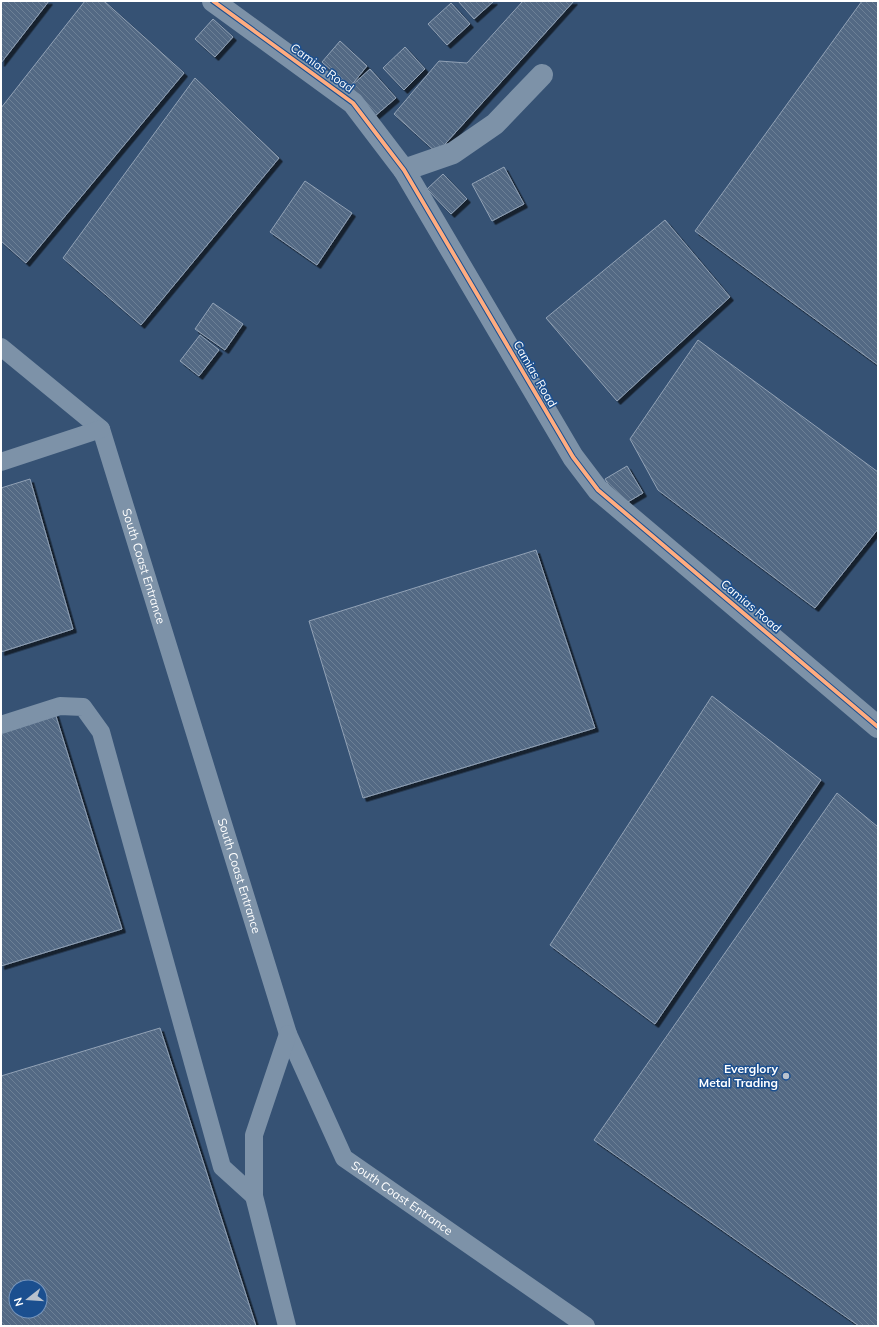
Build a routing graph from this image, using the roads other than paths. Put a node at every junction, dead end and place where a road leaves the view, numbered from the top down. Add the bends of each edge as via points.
1 (213, 1) edge
2 (542, 76) dead end
3 (404, 170) junction
4 (1, 347) edge
5 (100, 429) junction
6 (1, 462) edge
7 (1, 724) edge
8 (878, 727) edge
9 (288, 1034) junction
10 (254, 1196) junction
11 (287, 1326) edge
12 (586, 1326) edge

1 - 3 street, Camias Road via 353,103
2 - 3 street via 494,124 453,153
3 - 8 street, Camias Road via 572,457 598,490
4 - 5 lane
5 - 6 lane
5 - 9 lane, South Coast Entrance
7 - 10 lane via 60,706 83,707 101,732 222,1167
9 - 10 lane via 254,1136
9 - 12 lane, South Coast Entrance via 344,1158
10 - 11 lane

